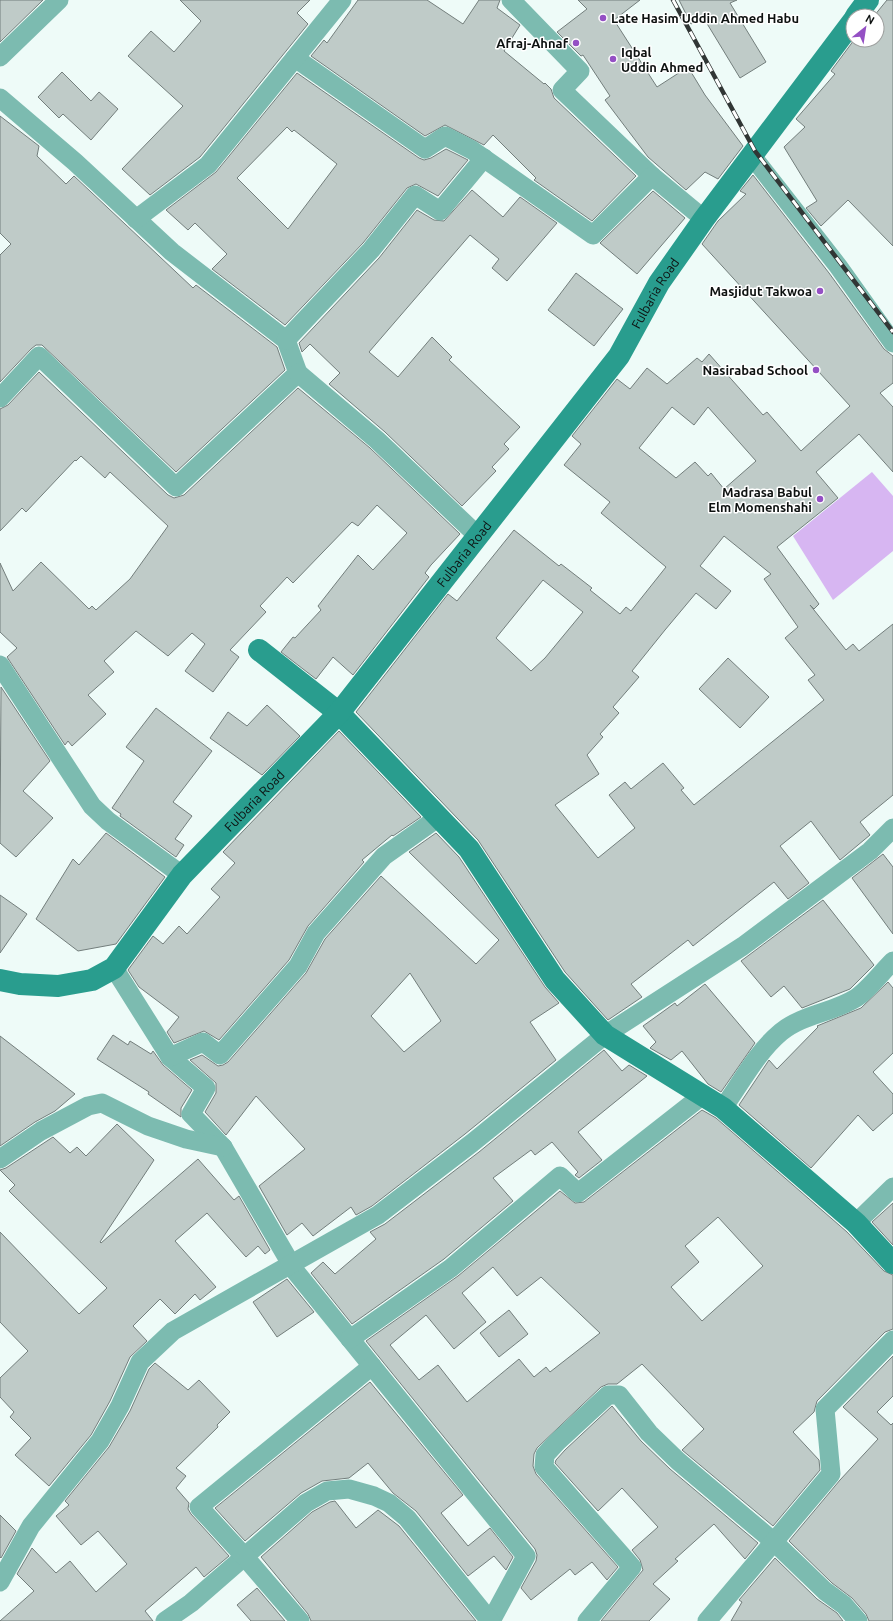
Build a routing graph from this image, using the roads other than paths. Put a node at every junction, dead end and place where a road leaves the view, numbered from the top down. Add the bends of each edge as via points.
1 (59, 0) edge
2 (342, 0) edge
3 (511, 0) edge
4 (845, 32) edge
5 (0, 57) edge
6 (295, 58) junction
7 (0, 98) edge
8 (755, 152) junction
9 (484, 158) junction
10 (652, 176) junction
11 (136, 218) junction
12 (704, 219) junction
13 (893, 320) edge
14 (286, 340) junction
15 (893, 343) edge
16 (298, 373) junction
17 (0, 398) edge
18 (478, 536) junction
19 (259, 650) dead end
20 (0, 664) edge
21 (339, 713) junction
22 (439, 817) junction
23 (893, 828) edge
24 (182, 875) junction
25 (893, 961) edge
26 (114, 968) junction
27 (0, 980) edge
28 (605, 1035) junction
29 (170, 1057) junction
30 (703, 1095) junction
31 (723, 1108) junction
32 (223, 1147) junction
33 (0, 1159) edge
34 (893, 1187) edge
35 (856, 1223) junction
36 (291, 1263) junction
37 (893, 1263) edge
38 (350, 1339) junction
39 (893, 1340) edge
40 (372, 1366) junction
41 (773, 1541) junction
42 (244, 1556) junction
43 (0, 1582) edge
44 (165, 1621) edge
45 (300, 1621) edge
46 (491, 1621) edge
47 (587, 1621) edge
48 (707, 1621) edge
49 (858, 1621) edge

1 - 5 street
2 - 6 street
3 - 10 street via 580,71 562,90
4 - 8 main road, Fulbaria Road
6 - 9 street via 425,149 445,136
6 - 11 street via 208,165
7 - 11 street
8 - 12 main road, Fulbaria Road
8 - 13 street via 844,254
8 - 15 street
9 - 10 street via 593,235
9 - 14 street via 440,210 415,195 371,250
10 - 12 street
11 - 14 street via 172,252
12 - 18 main road, Fulbaria Road via 659,283 619,356
14 - 16 street
16 - 17 street via 176,487 39,356
16 - 18 street via 378,440
18 - 21 main road, Fulbaria Road
19 - 21 main road
20 - 24 street via 92,806 108,821
21 - 22 main road
21 - 24 main road, Fulbaria Road
22 - 28 main road via 469,849 555,980
22 - 29 street via 384,856 316,933 298,966 220,1056 203,1042
23 - 28 street via 870,851 743,946
24 - 26 main road, Fulbaria Road
25 - 31 street via 856,997 830,1010 798,1020 781,1032 765,1048
26 - 27 main road, Fulbaria Road via 92,980 58,986
26 - 29 street
28 - 30 main road
28 - 36 street via 472,1143 378,1214
29 - 32 street via 206,1088 191,1114
30 - 31 main road
30 - 38 street via 578,1193 560,1176 451,1268
31 - 35 main road
32 - 33 street via 186,1139 148,1126 102,1102 88,1106 41,1130
32 - 36 street
34 - 35 street
35 - 37 main road
36 - 38 street
36 - 43 street via 172,1331 140,1362 120,1406 100,1441 31,1526
38 - 40 street
39 - 41 street via 825,1409 830,1474
40 - 42 street via 199,1507
40 - 46 street via 526,1556
41 - 47 street via 678,1461 649,1433 619,1395 608,1395 545,1455 544,1467 632,1567
41 - 48 street
41 - 49 street via 825,1591 844,1605
42 - 44 street via 191,1603
42 - 45 street
42 - 46 street via 306,1503 327,1491 349,1489 389,1503 407,1518

